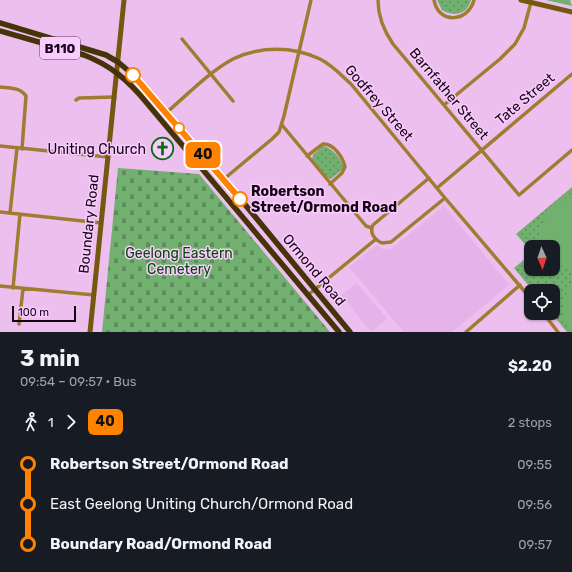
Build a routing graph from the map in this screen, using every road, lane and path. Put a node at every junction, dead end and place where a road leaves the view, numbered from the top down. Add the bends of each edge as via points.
1 (124, 0) edge
2 (311, 0) edge
3 (378, 0) edge
4 (434, 0) edge
5 (474, 0) edge
6 (521, 0) edge
7 (532, 2) junction
8 (572, 11) edge
9 (0, 24) edge
10 (0, 30) edge
11 (182, 39) dead end
12 (300, 52) junction
13 (118, 62) junction
14 (117, 73) junction
15 (572, 74) edge
16 (211, 75) junction
17 (0, 87) edge
18 (115, 97) junction
19 (76, 100) dead end
20 (232, 101) dead end
21 (444, 105) junction
22 (166, 113) junction
23 (282, 125) junction
24 (0, 146) edge
25 (17, 148) junction
26 (22, 149) junction
27 (481, 150) junction
28 (572, 150) edge
29 (307, 156) junction
30 (108, 157) junction
31 (429, 178) junction
32 (224, 179) junction
33 (330, 184) junction
34 (437, 188) junction
35 (445, 198) junction
36 (0, 212) edge
37 (10, 213) junction
38 (20, 214) junction
39 (101, 223) junction
40 (372, 228) junction
41 (376, 239) junction
42 (0, 286) edge
43 (520, 286) junction
44 (13, 288) junction
45 (22, 289) junction
46 (314, 289) junction
47 (524, 291) edge
48 (308, 295) junction
49 (94, 296) junction
50 (548, 320) edge
51 (19, 324) dead end
52 (90, 332) edge
53 (339, 332) edge
54 (350, 332) edge
55 (466, 332) edge
56 (558, 332) edge

1 - 13 main road, Boundary Road
2 - 12 street
3 - 21 street, Barnfather Street via 386,35
4 - 5 street via 439,11 451,18 460,17 468,12
6 - 7 main road
7 - 8 main road
7 - 21 street via 524,28 515,44
9 - 13 highway, B110 via 89,49
10 - 14 highway, B110 via 84,55
11 - 16 street
12 - 16 street, Godfrey Street via 281,49 252,52 234,59
12 - 23 street
12 - 31 street, Godfrey Street via 319,59 340,73
13 - 14 main road, Boundary Road
13 - 22 highway, Ormond Road / B110
14 - 18 main road, Boundary Road
14 - 48 highway, Ormond Road / B110 via 140,94
15 - 27 street, Tate Street
16 - 20 street
16 - 22 street, Godfrey Street
17 - 26 street via 17,89 26,96
18 - 19 street
18 - 30 main road, Boundary Road
21 - 27 street, Barnfather Street
22 - 32 highway, Ormond Road / B110
23 - 29 street
23 - 32 street via 272,140
24 - 25 street
25 - 26 street
25 - 37 street
26 - 30 street
27 - 28 street, Barnfather Street via 519,195
27 - 34 street, Tate Street
29 - 33 street
29 - 33 street via 325,143 339,154 346,166
30 - 39 main road, Boundary Road
31 - 34 street, Godfrey Street
31 - 40 street
32 - 46 highway, Ormond Road / B110
33 - 40 street via 366,226
34 - 35 street, Godfrey Street
35 - 41 street via 391,242 382,243
35 - 43 street, Godfrey Street
36 - 37 street
37 - 38 street
38 - 39 street
38 - 44 street
39 - 49 main road, Boundary Road
40 - 41 street
41 - 46 street
42 - 44 street
43 - 47 street, Godfrey Street
43 - 55 street
44 - 45 street
45 - 49 street
45 - 51 street
46 - 48 street
46 - 54 highway, Ormond Road / B110
48 - 53 highway, Ormond Road / B110
49 - 52 main road, Boundary Road
50 - 56 street

